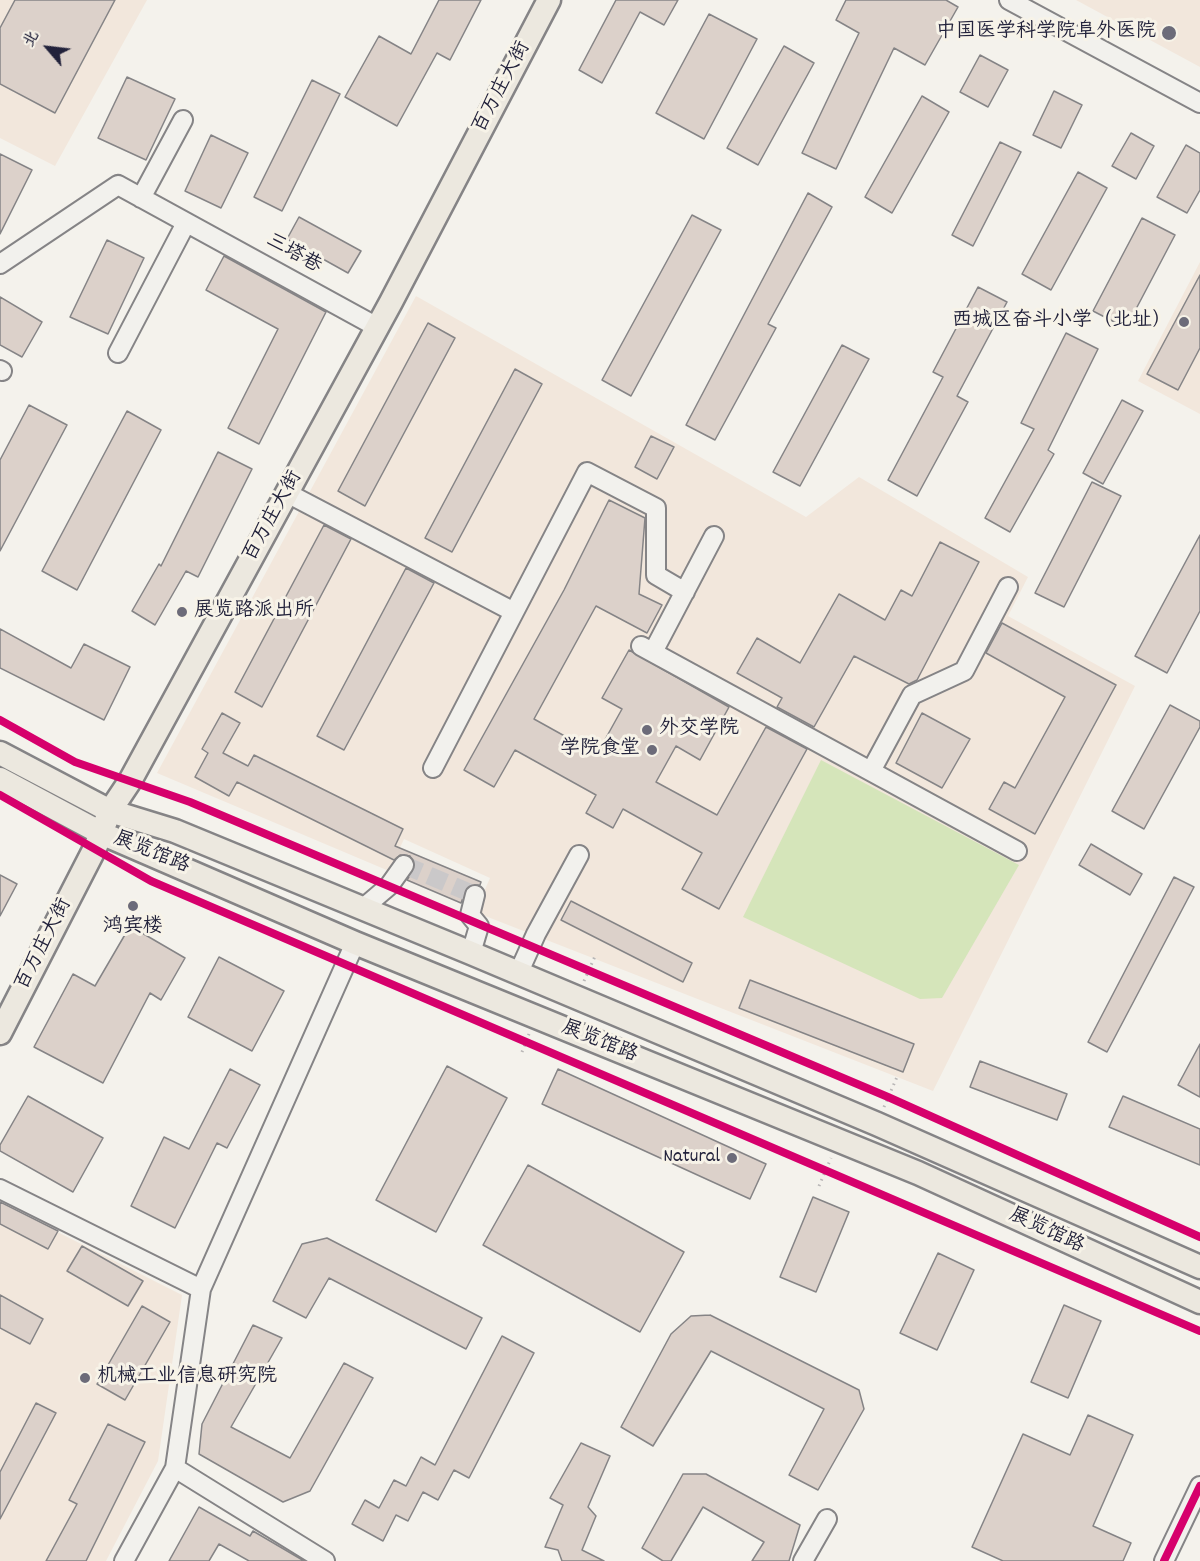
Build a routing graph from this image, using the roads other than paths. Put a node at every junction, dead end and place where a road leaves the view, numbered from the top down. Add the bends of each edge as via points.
1 (549, 0) edge
2 (1009, 0) edge
3 (1200, 103) edge
4 (183, 120) dead end
5 (141, 198) junction
6 (186, 223) junction
7 (0, 264) edge
8 (377, 327) junction
9 (118, 353) dead end
10 (287, 493) junction
11 (714, 536) dead end
12 (1008, 587) dead end
13 (685, 592) junction
14 (514, 612) junction
15 (0, 753) edge
16 (433, 768) dead end
17 (871, 771) junction
18 (0, 778) edge
19 (110, 811) junction
20 (101, 833) junction
21 (1017, 851) dead end
22 (579, 855) dead end
23 (404, 865) dead end
24 (475, 895) dead end
25 (362, 909) junction
26 (355, 943) junction
27 (471, 953) junction
28 (518, 974) junction
29 (0, 1033) edge
30 (0, 1189) edge
31 (1200, 1267) edge
32 (201, 1289) junction
33 (1200, 1302) edge
34 (175, 1468) junction
35 (1200, 1486) edge
36 (827, 1519) dead end
37 (124, 1561) edge
38 (325, 1561) edge
39 (803, 1561) edge
40 (1164, 1561) edge

1 - 8 main road, 百万庄大街
2 - 3 street
4 - 5 street
5 - 6 street, 三塔巷
5 - 7 street, 三塔巷 via 118,185
6 - 8 street, 三塔巷
6 - 9 street
8 - 10 main road, 百万庄大街
10 - 14 street
10 - 19 main road, 百万庄大街
11 - 13 street
12 - 17 street via 964,671 912,695
13 - 14 street via 656,575 656,508 587,472
13 - 17 street via 647,649
14 - 16 street
15 - 19 main road, 展览馆路
17 - 21 street
18 - 20 main road, 展览馆路
19 - 20 main road, 百万庄大街
19 - 25 main road, 展览馆路 via 175,831
20 - 26 main road, 展览馆路
20 - 29 main road, 百万庄大街
22 - 28 street
23 - 25 street via 389,886
24 - 27 street via 471,915 479,926
25 - 27 main road, 展览馆路
26 - 32 street
26 - 33 main road, 展览馆路 via 918,1173
27 - 28 main road, 展览馆路
28 - 31 main road, 展览馆路 via 887,1129
30 - 32 street
32 - 34 street
34 - 37 street
34 - 38 street
35 - 40 street
36 - 39 street

